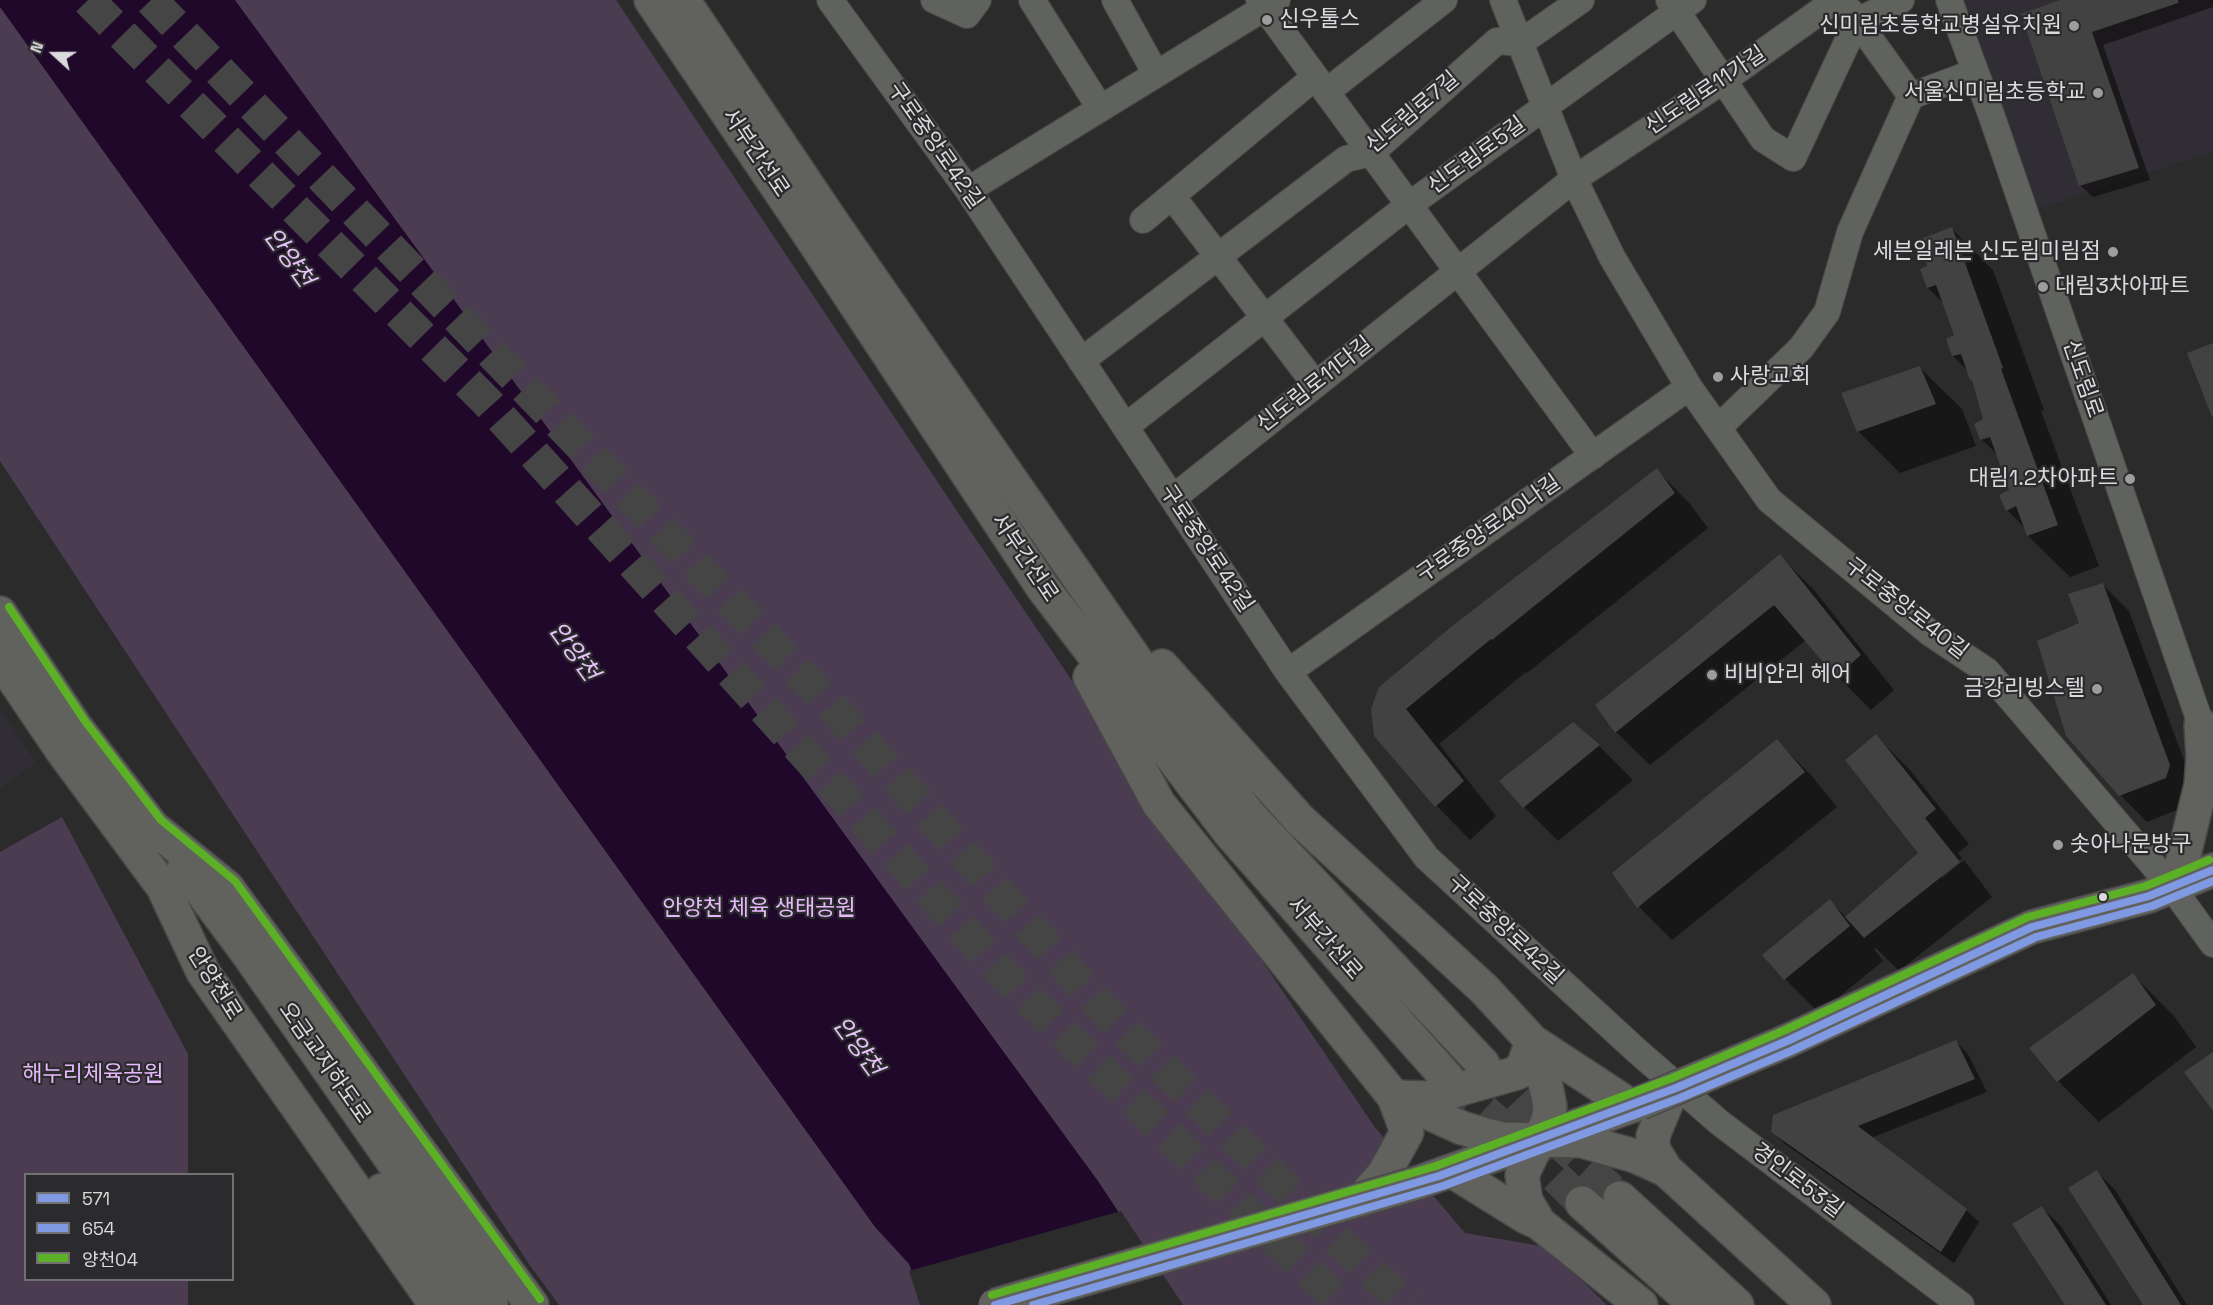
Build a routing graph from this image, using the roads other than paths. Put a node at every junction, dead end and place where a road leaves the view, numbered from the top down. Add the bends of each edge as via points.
1 (651, 0) edge
2 (683, 0) edge
3 (830, 0) edge
4 (934, 0) edge
5 (978, 0) edge
6 (1032, 0) edge
7 (1115, 0) edge
8 (1444, 0) edge
9 (1503, 0) edge
10 (1581, 0) edge
11 (1836, 0) edge
12 (1843, 0) edge
13 (1902, 0) edge
14 (1949, 0) edge
15 (1267, 3) edge
16 (1680, 4) edge
17 (1857, 21) junction
18 (1520, 43) junction
19 (1975, 72) junction
20 (1156, 74) junction
21 (1724, 81) junction
22 (1321, 85) junction
23 (1911, 96) junction
24 (1545, 107) junction
25 (1100, 108) junction
26 (1371, 153) junction
27 (1574, 179) junction
28 (968, 190) junction
29 (1172, 196) junction
30 (1409, 205) junction
31 (1143, 220) dead end
32 (1219, 256) junction
33 (1458, 271) junction
34 (1265, 318) junction
35 (1081, 361) junction
36 (1316, 384) junction
37 (1689, 387) junction
38 (1125, 427) junction
39 (1718, 428) junction
40 (1593, 456) junction
41 (1173, 498) junction
42 (1068, 561) junction
43 (1043, 588) junction
44 (0, 613) edge
45 (0, 659) edge
46 (1288, 672) junction
47 (2207, 730) edge
48 (2213, 760) edge
49 (2213, 870) edge
50 (2174, 885) junction
51 (163, 887) junction
52 (2213, 944) edge
53 (1532, 1041) junction
54 (1637, 1051) joint
55 (1483, 1064) tunnel mouth
56 (1447, 1078) tunnel mouth
57 (1672, 1090) junction
58 (1394, 1097) junction
59 (1636, 1104) junction
60 (1537, 1140) junction
61 (1666, 1170) junction
62 (1452, 1171) junction
63 (1620, 1198) tunnel mouth
64 (1360, 1200) junction
65 (1582, 1203) tunnel mouth
66 (1539, 1222) junction
67 (507, 1302) edge
68 (436, 1305) edge
69 (995, 1305) edge
70 (1641, 1305) edge
71 (1696, 1305) edge
72 (1737, 1305) edge
73 (1814, 1305) edge
74 (1961, 1305) edge

1 - 43 main road, 서부간선로
2 - 42 main road, 서부간선로
3 - 28 street, 구로중앙로42길
4 - 5 street via 967,15
6 - 25 street
7 - 20 street
8 - 22 street
9 - 18 street
10 - 18 street, 신도림로7길
11 - 21 street, 신도림로11가길
12 - 17 street
13 - 17 street
14 - 19 street, 신도림로
15 - 20 street
15 - 22 street
16 - 21 street
16 - 24 street, 신도림로5길
17 - 21 street via 1793,158 1763,139
17 - 23 street
18 - 24 street
18 - 26 street, 신도림로7길 via 1497,41
19 - 23 street
19 - 47 street, 신도림로
20 - 25 street
21 - 27 street, 신도림로11가길
22 - 26 street
22 - 29 street
23 - 39 street via 1850,232 1827,312 1801,348
24 - 27 street
24 - 30 street, 신도림로5길
25 - 28 street
26 - 30 street
26 - 32 street, 신도림로7길 via 1346,159
27 - 33 street, 신도림로11다길
27 - 37 street via 1612,257
28 - 35 street, 구로중앙로42길
29 - 31 street
29 - 32 street
30 - 33 street
30 - 34 street, 신도림로5길
32 - 34 street
32 - 35 street, 신도림로7길
33 - 36 street, 신도림로11다길
33 - 40 street
34 - 36 street
34 - 38 street, 신도림로5길
35 - 38 street, 구로중앙로42길
36 - 41 street, 신도림로11다길
37 - 39 street, 구로중앙로40길
37 - 40 street, 구로중앙로40나길
38 - 41 street, 구로중앙로42길
39 - 50 street, 구로중앙로40길 via 1769,500 1930,633 1987,670
40 - 46 street, 구로중앙로40나길
41 - 46 street, 구로중앙로42길
42 - 53 main road via 1300,820 1484,989
42 - 55 main road, 서부간선로 via 1192,741 1251,816
43 - 56 main road, 서부간선로 via 1230,833
43 - 58 main road via 1159,804
44 - 67 main road, 오금교지하도로 via 76,727
45 - 51 main road, 안양천로
46 - 54 street, 구로중앙로42길 via 1427,858
47 - 48 street, 신도림로
47 - 50 main road via 2201,785
49 - 50 main road
50 - 52 street, 구로중앙로40길
50 - 57 main road, bridge via 2149,896 2032,927
51 - 67 main road, 오금교지하도로
51 - 68 main road, 안양천로 via 202,972
53 - 58 main road via 1517,1073 1428,1098
53 - 59 main road
53 - 60 main road via 1550,1106 1548,1121
54 - 74 street, 경인로53길 via 1720,1123
57 - 59 main road, bridge
57 - 61 main road via 1653,1136 1653,1149
58 - 60 main road via 1486,1136
58 - 64 main road via 1407,1132 1384,1174
59 - 60 main road
60 - 61 main road via 1605,1147
60 - 62 main road
60 - 66 main road via 1522,1175 1526,1201
61 - 66 main road via 1644,1170 1547,1207 1540,1212
61 - 73 main road
62 - 64 main road, bridge
62 - 66 main road
63 - 72 main road
64 - 69 main road, bridge
65 - 71 main road
66 - 70 main road

